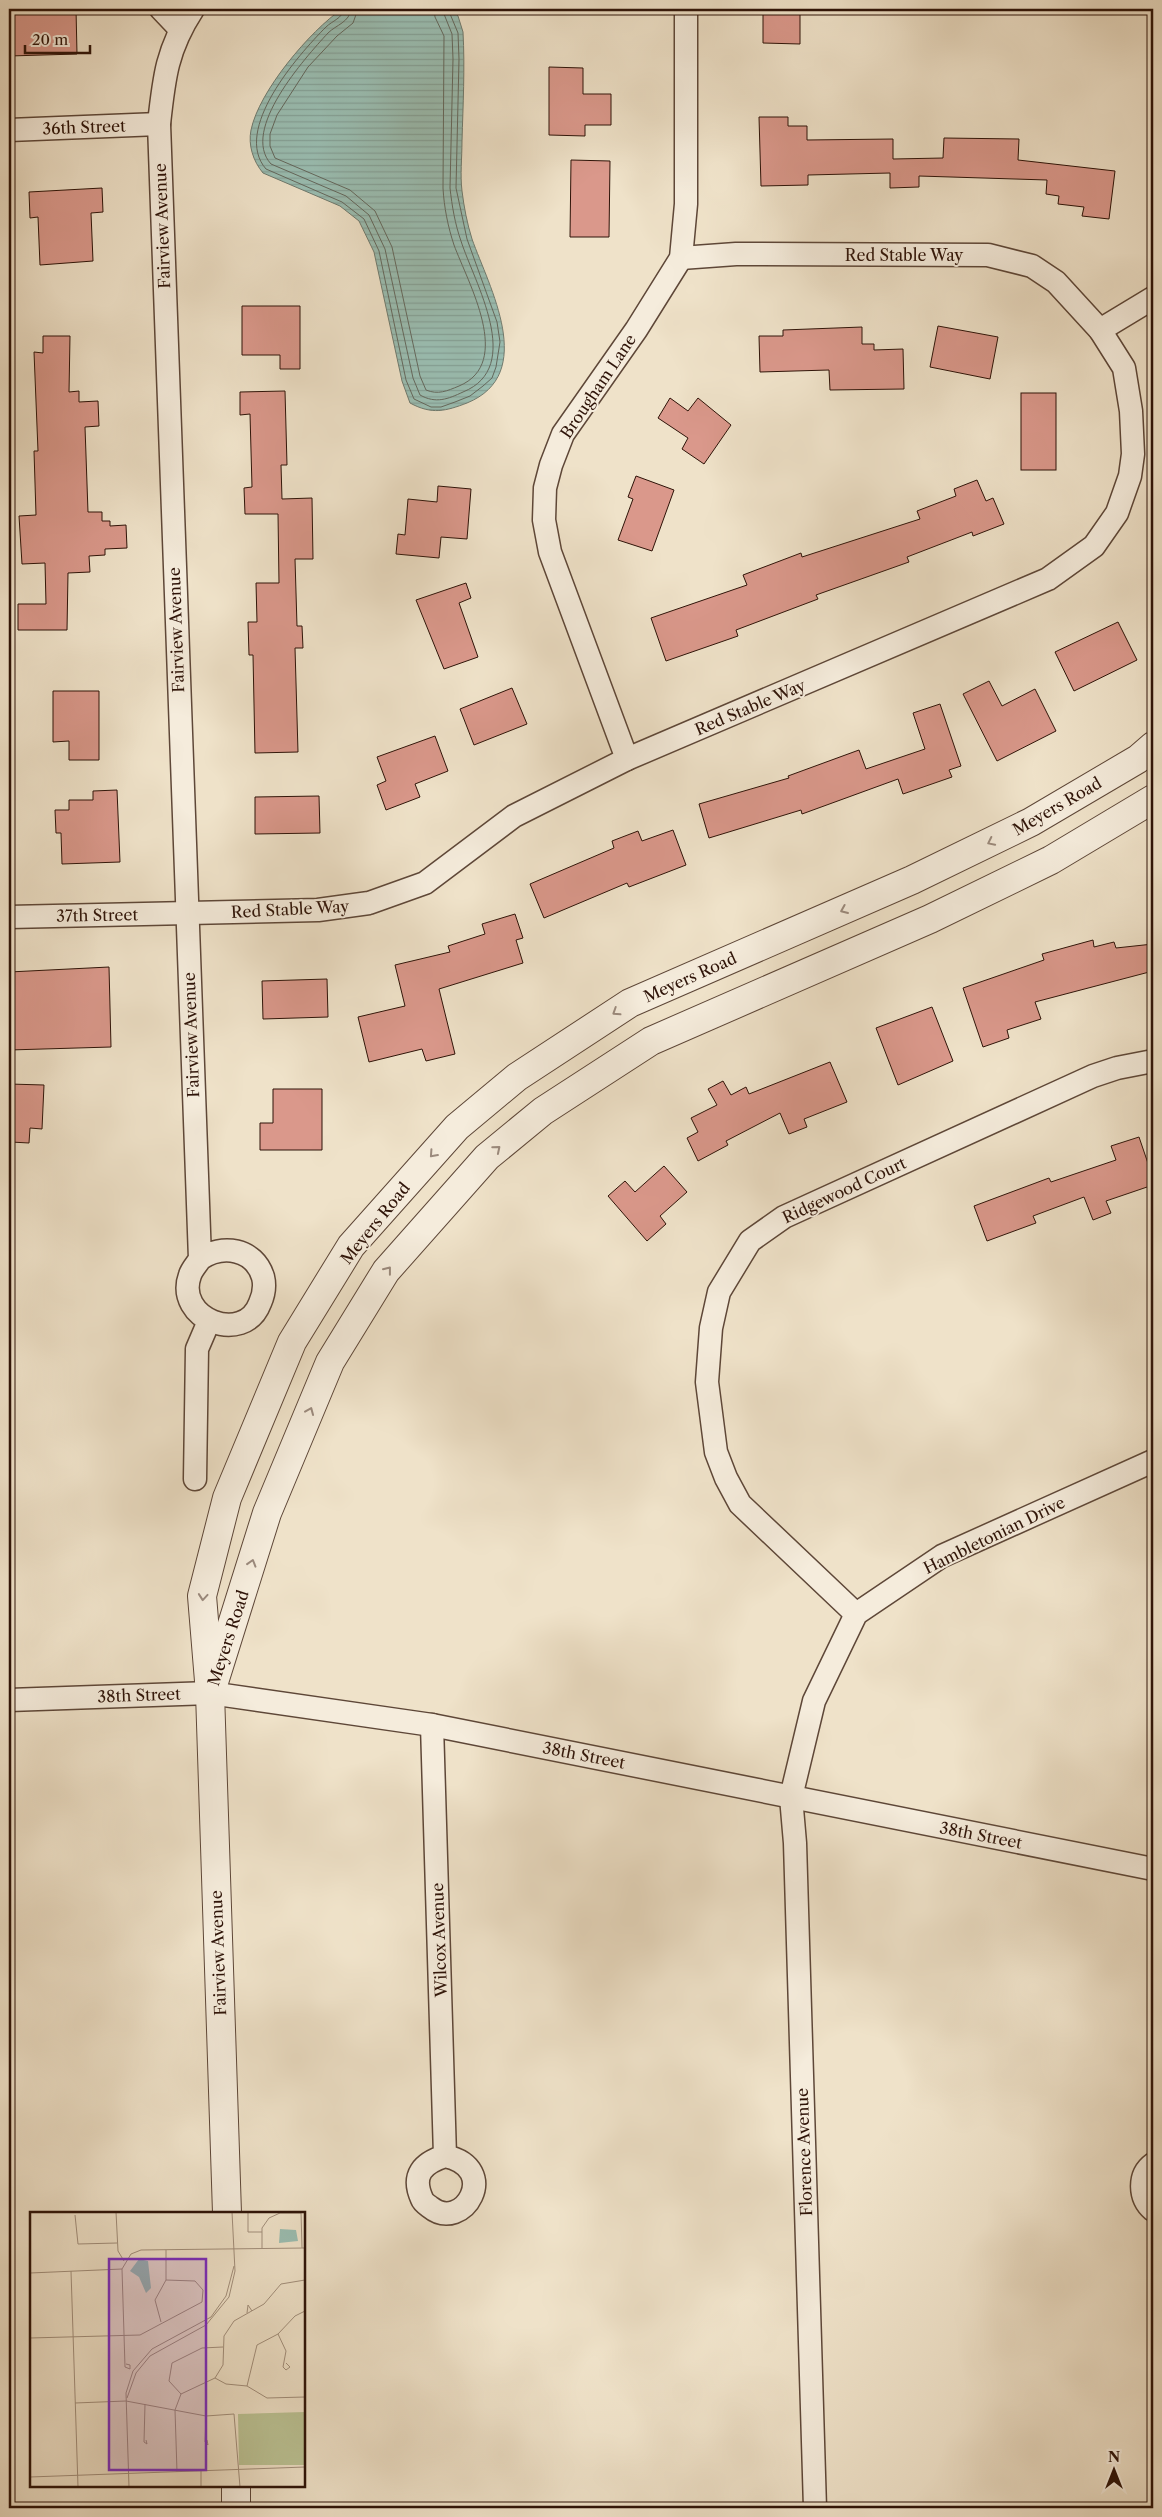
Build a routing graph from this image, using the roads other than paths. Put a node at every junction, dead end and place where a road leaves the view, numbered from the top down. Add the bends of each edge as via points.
1 (160, 9) edge
2 (193, 9) edge
3 (686, 9) edge
4 (180, 29) junction
5 (159, 124) junction
6 (9, 130) edge
7 (681, 258) junction
8 (1153, 298) edge
9 (1100, 330) junction
10 (1153, 746) edge
11 (627, 759) junction
12 (1153, 799) edge
13 (186, 914) junction
14 (9, 917) edge
15 (1153, 1061) edge
16 (200, 1259) junction
17 (209, 1321) junction
18 (1153, 1461) edge
19 (195, 1479) dead end
20 (856, 1614) junction
21 (210, 1693) junction
22 (9, 1700) edge
23 (432, 1725) junction
24 (791, 1797) junction
25 (1153, 1869) edge
26 (445, 2156) dead end
27 (1153, 2164) edge
28 (1153, 2210) edge
29 (227, 2212) edge
30 (236, 2487) edge
31 (236, 2508) edge
32 (815, 2508) edge

1 - 4 street
2 - 4 street, Fairview Avenue
3 - 7 street, Brougham Lane via 686,204
4 - 5 street, Fairview Avenue via 165,69
5 - 6 street, 36th Street
5 - 13 street, Fairview Avenue
7 - 9 street, Red Stable Way via 736,254 988,255 1032,266 1056,282
7 - 11 street, Brougham Lane via 564,434 551,465 546,488 544,520 550,552
8 - 9 street
9 - 11 street, Red Stable Way via 1124,368 1133,454 1130,476 1117,513 1094,546 1048,579
10 -> 21 street, Meyers Road via 1138,759 1031,822 912,880 630,1003 518,1076 457,1127 351,1246 292,1342 227,1498 202,1596
11 - 13 street, Red Stable Way via 531,806 443,871 390,898 318,910
21 -> 12 street, Meyers Road via 268,1513 330,1362 386,1271 487,1157 543,1111 651,1040 947,910 1051,860
13 - 14 street, 37th Street
13 - 16 street, Fairview Avenue
15 - 20 street, Ridgewood Court via 1093,1076 797,1210 750,1241 725,1279 711,1328 707,1382 716,1452 726,1478 740,1504
16 - 17 street, Fairview Avenue via 190,1274 189,1297 200,1315
16 - 17 street via 217,1250 237,1251 254,1261 264,1285 259,1307 245,1320 232,1325
17 - 19 street via 197,1349
18 - 20 street, Hambletonian Drive via 942,1556
20 - 24 street via 814,1701
21 - 22 street, 38th Street
21 - 23 street, 38th Street
21 - 29 street, Fairview Avenue
23 - 24 street, 38th Street
23 - 26 street, Wilcox Avenue
24 - 25 street, 38th Street
24 - 32 street, Florence Avenue
27 - 28 street via 1144,2175 1142,2185 1146,2202
30 - 31 street

